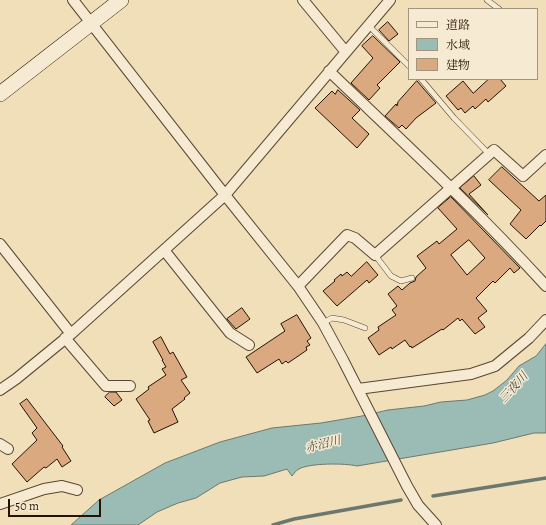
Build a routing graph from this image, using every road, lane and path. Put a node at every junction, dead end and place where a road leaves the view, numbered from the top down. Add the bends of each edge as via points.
1 (73, 0) edge
2 (121, 0) edge
3 (304, 0) edge
4 (390, 0) edge
5 (487, 0) edge
6 (498, 8) edge
7 (91, 23) junction
8 (368, 25) junction
9 (345, 51) junction
10 (408, 65) edge
11 (329, 71) junction
12 (422, 80) edge
13 (0, 94) edge
14 (489, 154) junction
15 (546, 155) edge
16 (450, 187) junction
17 (225, 195) junction
18 (0, 244) edge
19 (164, 250) junction
20 (375, 255) junction
21 (412, 278) dead end
22 (298, 286) junction
23 (546, 286) edge
24 (546, 320) edge
25 (323, 324) junction
26 (365, 328) dead end
27 (68, 336) junction
28 (249, 345) dead end
29 (130, 386) dead end
30 (358, 389) junction
31 (0, 390) edge
32 (77, 490) dead end
33 (0, 504) edge
34 (436, 525) edge

1 - 7 street
2 - 7 street
3 - 9 street
4 - 8 street
5 - 6 lane
7 - 13 street
7 - 17 street
8 - 9 street
8 - 10 lane
9 - 11 street
11 - 16 street
11 - 17 street
12 - 14 lane
14 - 15 street via 494,150 523,176
14 - 16 street
16 - 20 street
16 - 23 street
17 - 19 street
17 - 22 street
18 - 27 street
19 - 27 street
19 - 28 street via 230,332
20 - 21 lane via 392,276 402,281
20 - 22 street via 355,238 347,235
22 - 25 street
24 - 30 street via 495,366 471,374
25 - 26 lane via 332,318
25 - 30 street
27 - 29 street via 106,386
27 - 31 street
30 - 34 street via 403,480 418,505
32 - 33 street via 62,486 44,489

